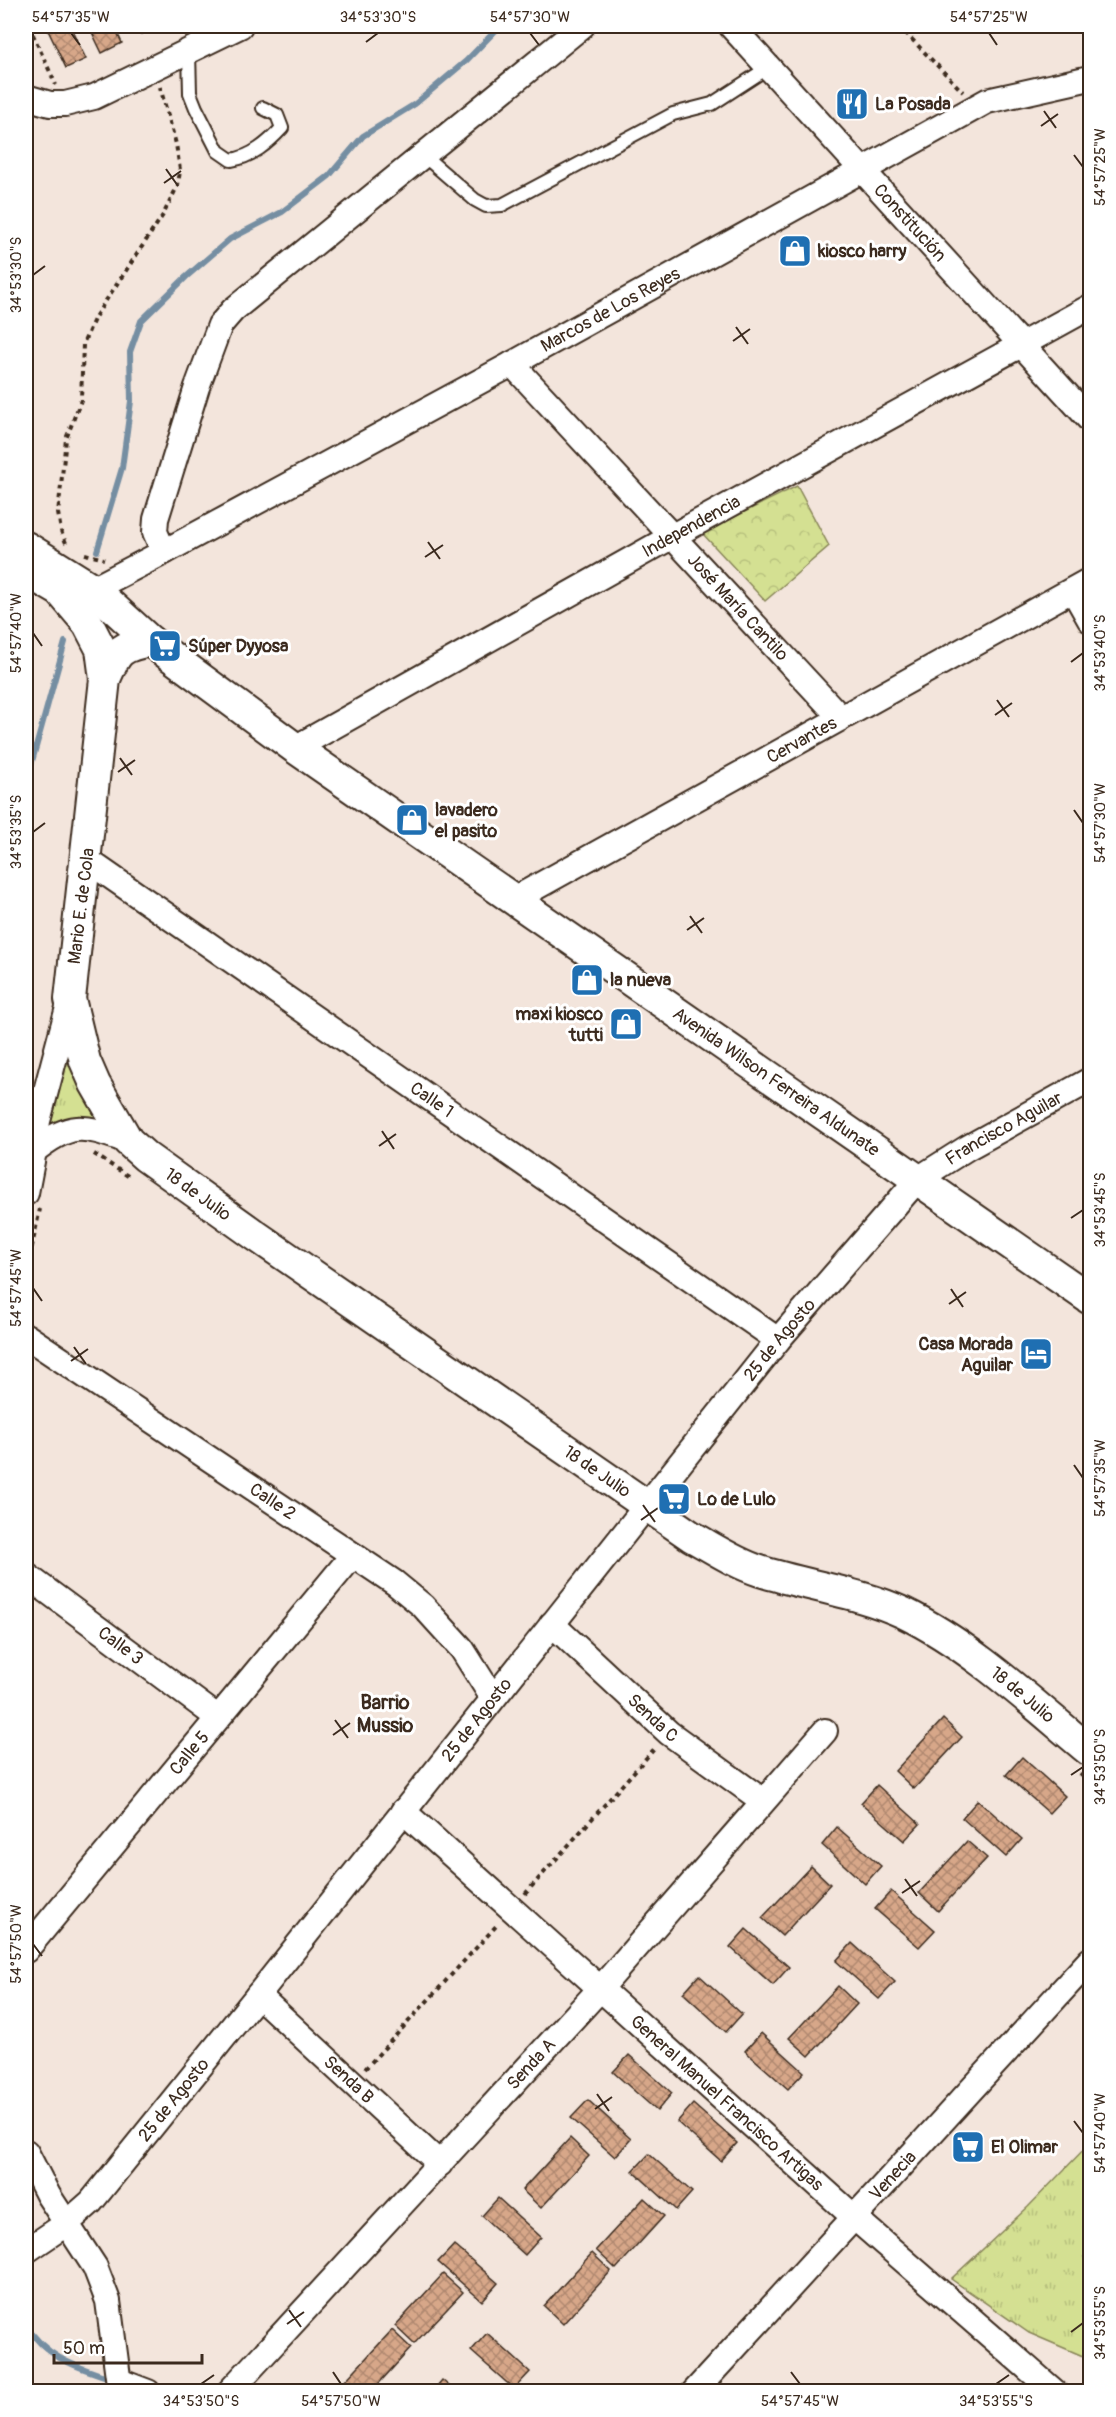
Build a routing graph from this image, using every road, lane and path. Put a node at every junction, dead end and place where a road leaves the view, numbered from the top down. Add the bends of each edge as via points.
1 (29, 26) edge
2 (240, 26) edge
3 (582, 26) edge
4 (731, 26) edge
5 (898, 26) edge
6 (189, 51) junction
7 (769, 67) junction
8 (154, 68) junction
9 (1090, 78) edge
10 (26, 97) edge
11 (65, 104) junction
12 (977, 107) junction
13 (263, 108) dead end
14 (423, 155) junction
15 (863, 168) junction
16 (1090, 307) edge
17 (1024, 344) junction
18 (512, 364) junction
19 (1090, 420) edge
20 (671, 537) junction
21 (77, 551) dead end
22 (164, 552) junction
23 (42, 556) edge
24 (107, 560) dead end
25 (138, 565) junction
26 (1082, 585) edge
27 (93, 588) junction
28 (60, 591) junction
29 (1090, 620) edge
30 (150, 641) junction
31 (105, 679) junction
32 (841, 718) junction
33 (295, 748) junction
34 (87, 860) junction
35 (513, 900) junction
36 (70, 999) junction
37 (1090, 1080) edge
38 (128, 1142) junction
39 (34, 1151) junction
40 (918, 1179) junction
41 (26, 1193) edge
42 (1090, 1299) edge
43 (26, 1336) edge
44 (778, 1340) junction
45 (648, 1506) junction
46 (352, 1555) junction
47 (26, 1575) edge
48 (552, 1624) junction
49 (493, 1698) junction
50 (217, 1717) junction
51 (825, 1731) dead end
52 (1090, 1751) edge
53 (763, 1801) junction
54 (403, 1811) junction
55 (26, 1950) edge
56 (1090, 1960) edge
57 (600, 1989) junction
58 (258, 1995) junction
59 (26, 2152) edge
60 (440, 2164) junction
61 (855, 2218) junction
62 (66, 2224) junction
63 (26, 2251) edge
64 (120, 2386) edge
65 (148, 2391) edge
66 (229, 2391) edge
67 (694, 2391) edge
68 (1055, 2391) edge

1 - 11 path
2 - 6 street
3 - 14 street
4 - 7 street, Constitución
5 - 12 path
6 - 8 street
6 - 13 lane via 190,93 218,151 231,160 244,158 270,141 282,128 277,115
7 - 14 lane via 712,104 673,114 502,205 486,206 475,200
7 - 15 street, Constitución
8 - 11 street via 94,97
8 - 23 path via 176,144 178,185 163,215 95,317 83,344 81,400 66,439 58,513 66,544
9 - 12 street, Marcos de Los Reyes via 987,101
10 - 11 street
12 - 15 street, Marcos de Los Reyes
14 - 22 street via 233,310 220,325 156,519 155,532
15 - 17 street, Constitución
15 - 18 street, Marcos de Los Reyes
16 - 17 street, Independencia
17 - 19 street, Constitución
17 - 20 street, Independencia
18 - 20 street, José María Cantilo
18 - 22 street, Marcos de Los Reyes
20 - 32 street, José María Cantilo
20 - 33 street, Independencia
21 - 24 path
22 - 25 street, Marcos de Los Reyes
23 - 25 street, Marcos de Los Reyes via 78,569 110,573
23 - 27 street, Avenida Wilson Ferreira Aldunate
23 - 28 street
25 - 27 street, Marcos de Los Reyes
26 - 29 street
26 - 32 street, Cervantes
27 - 28 street, Marcos de Los Reyes
27 - 30 street, Avenida Wilson Ferreira Aldunate
28 - 31 street via 88,624 101,649
30 - 31 street, Mario E. de Cola via 126,646 114,659
30 - 33 street, Avenida Wilson Ferreira Aldunate
31 - 34 street, Mario E. de Cola
32 - 35 street, Cervantes
33 - 35 street, Avenida Wilson Ferreira Aldunate
34 - 36 street, Mario E. de Cola
34 - 44 street, Calle 1
35 - 40 street, Avenida Wilson Ferreira Aldunate
36 - 38 street, 18 de Julio via 85,1061
36 - 39 street, Mario E. de Cola via 38,1120
37 - 40 street, Francisco Aguilar
38 - 39 street, 18 de Julio via 93,1129 72,1129 53,1136
38 - 45 street, 18 de Julio via 227,1216
39 - 41 street, Mario E. de Cola
40 - 42 street, Avenida Wilson Ferreira Aldunate
40 - 44 street, 25 de Agosto
43 - 46 street, Calle 2
44 - 45 street, 25 de Agosto
45 - 48 street, 25 de Agosto
45 - 52 street, 18 de Julio via 733,1560 876,1602 912,1618 960,1646
46 - 49 street, Calle 2 via 423,1606 462,1649
46 - 50 street, Calle 5
47 - 50 street, Calle 3
48 - 49 street, 25 de Agosto
48 - 53 street, Senda C via 669,1733
49 - 54 street, 25 de Agosto
50 - 55 street, Calle 5
51 - 53 street, Senda A
53 - 57 street, Senda A
54 - 57 street, General Manuel Francisco Artigas
54 - 58 street, 25 de Agosto
56 - 61 street, Venecia
57 - 60 street, Senda A
57 - 61 street, General Manuel Francisco Artigas
58 - 60 street, Senda B
58 - 62 street, 25 de Agosto via 91,2202
59 - 62 street
60 - 66 street, Senda A
61 - 67 street, Venecia
61 - 68 street, General Manuel Francisco Artigas
62 - 63 street, 25 de Agosto
62 - 64 street via 95,2267 108,2301
64 - 65 street

